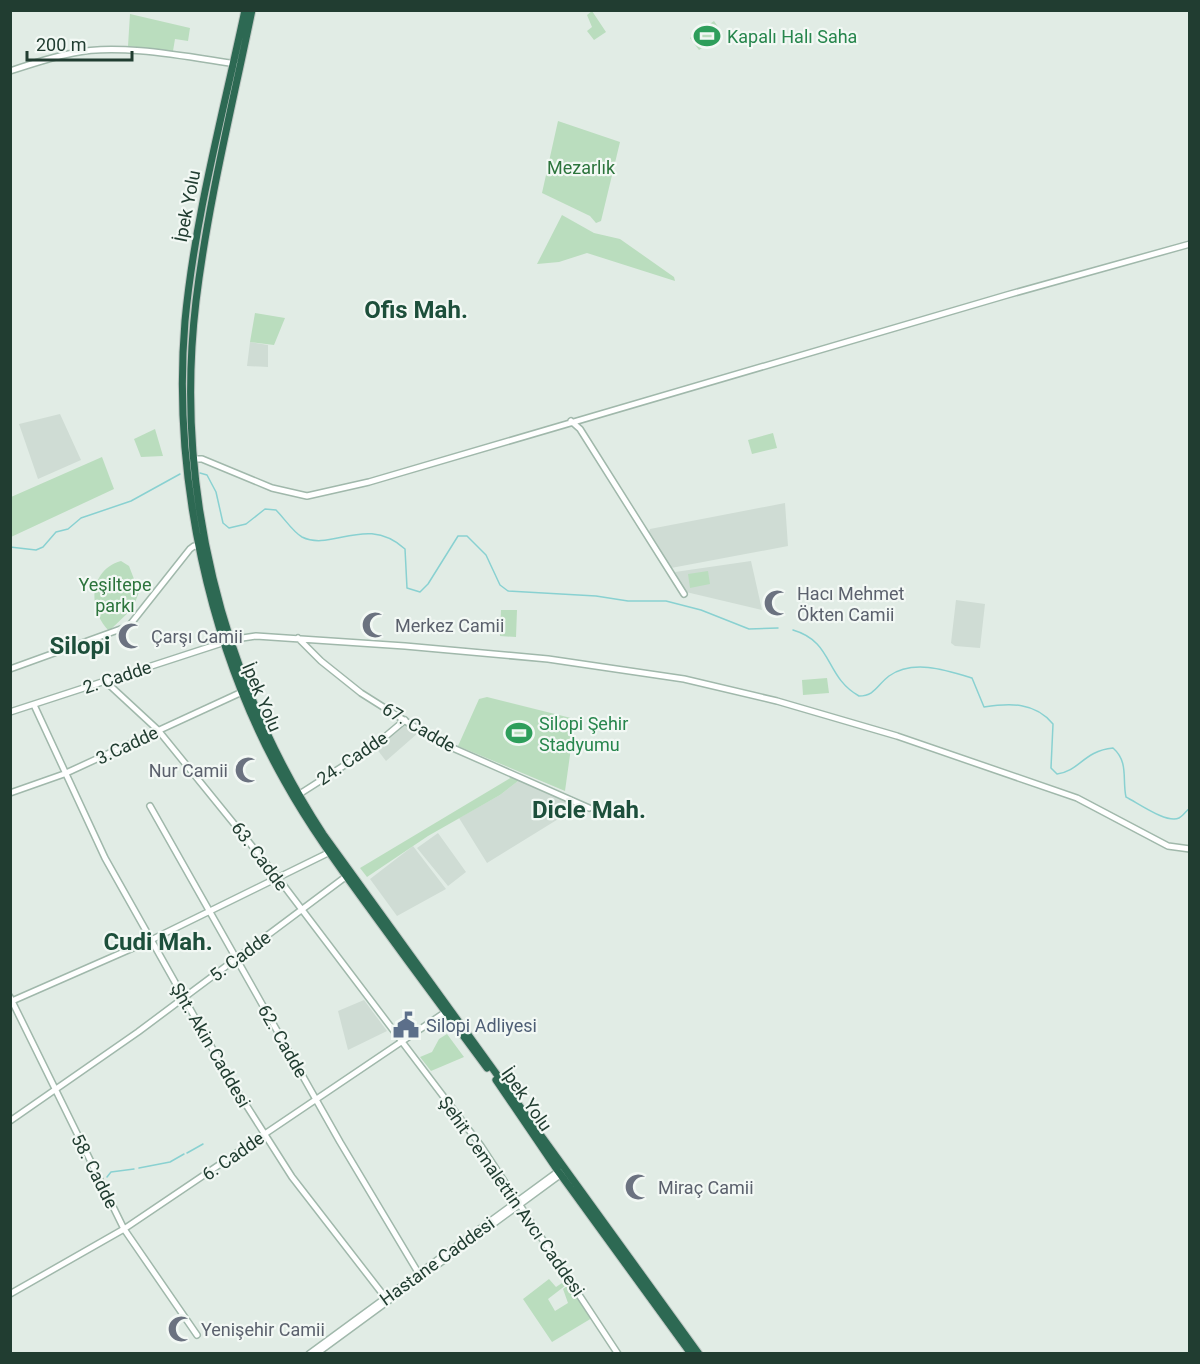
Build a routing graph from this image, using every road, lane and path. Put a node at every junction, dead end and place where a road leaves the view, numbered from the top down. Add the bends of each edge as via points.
1 (245, 10) edge
2 (252, 10) edge
3 (237, 64) junction
4 (10, 71) edge
5 (1190, 244) edge
6 (188, 302) junction
7 (196, 303) junction
8 (185, 323) junction
9 (195, 323) junction
10 (571, 421) junction
11 (194, 459) junction
12 (202, 546) junction
13 (684, 594) dead end
14 (298, 638) junction
15 (227, 641) junction
16 (10, 669) edge
17 (105, 681) junction
18 (242, 693) junction
19 (34, 705) junction
20 (10, 712) edge
21 (405, 720) junction
22 (158, 730) junction
23 (64, 774) junction
24 (10, 793) edge
25 (298, 795) junction
26 (150, 806) dead end
27 (589, 808) dead end
28 (1190, 849) edge
29 (330, 852) junction
30 (348, 874) junction
31 (278, 878) junction
32 (301, 909) junction
33 (211, 910) junction
34 (152, 940) junction
35 (236, 958) junction
36 (184, 998) junction
37 (11, 999) edge
38 (448, 1010) junction
39 (402, 1042) junction
40 (55, 1089) junction
41 (316, 1099) junction
42 (10, 1121) edge
43 (263, 1134) junction
44 (562, 1171) junction
45 (518, 1204) junction
46 (124, 1229) junction
47 (419, 1274) junction
48 (10, 1294) edge
49 (386, 1300) junction
50 (197, 1335) dead end
51 (309, 1353) edge
52 (316, 1353) edge
53 (618, 1353) edge
54 (692, 1353) edge
55 (699, 1353) edge

1 - 3 highway, İpek Yolu
2 - 3 highway
3 - 4 street via 162,53 97,50 74,52
3 - 6 highway, İpek Yolu via 211,162
3 - 7 highway
5 - 10 street
6 - 7 highway via 191,306
6 - 8 highway, İpek Yolu
7 - 9 highway
8 - 9 highway via 190,318
8 - 12 highway, İpek Yolu via 187,460
9 - 11 highway via 191,375
10 - 11 street via 369,482 307,496 272,488
10 - 13 street via 580,429
11 - 12 highway
12 - 15 highway
12 - 16 street via 190,549 129,626
14 - 15 street, 2. Cadde via 256,636
14 - 21 street, 67. Cadde via 361,693
14 - 28 street, 2. Cadde via 548,659 684,679 897,736 1077,798 1168,846
15 - 17 street, 2. Cadde
15 - 18 highway, İpek Yolu
15 - 25 highway via 256,715
17 - 19 street, 2. Cadde
17 - 22 street, 63. Cadde
18 - 22 street, 3.Cadde
18 - 29 highway, İpek Yolu via 284,781
19 - 20 street, 2. Cadde
19 - 23 street, Şht. Akin Caddesi
21 - 25 street, 24. Cadde via 373,747
21 - 27 street, 67. Cadde via 437,741
22 - 23 street, 3.Cadde
22 - 31 street, 63. Cadde
23 - 24 street, 3.Cadde
23 - 34 street, Şht. Akin Caddesi via 105,858
25 - 30 highway
26 - 33 street, 62. Cadde
29 - 30 highway, İpek Yolu
29 - 31 street
30 - 32 street, 5. Cadde
30 - 38 highway
31 - 32 street, 63. Cadde
31 - 33 street
32 - 35 street, 5. Cadde
32 - 39 street, 63. Cadde
33 - 34 street
33 - 35 street, 62. Cadde
34 - 36 street, Şht. Akin Caddesi
34 - 37 street
35 - 36 street, 5. Cadde
35 - 41 street, 62. Cadde
36 - 40 street, 5. Cadde
36 - 43 street, Şht. Akin Caddesi
37 - 40 street, 58. Cadde
38 - 39 street, 6. Cadde
38 - 44 highway
39 - 41 street, 6. Cadde
39 - 45 street, Şehit Cemalettin Avcı Caddesi
40 - 42 street, 5. Cadde
40 - 46 street, 58. Cadde
41 - 43 street, 6. Cadde
41 - 47 street, 62. Cadde
43 - 46 street, 6. Cadde
43 - 49 street, Şht. Akin Caddesi
44 - 45 street, Hastane Caddesi
44 - 54 highway
44 - 55 highway
45 - 47 street, Hastane Caddesi
45 - 49 street, Hastane Caddesi
45 - 53 street, Şehit Cemalettin Avcı Caddesi
46 - 48 street, 6. Cadde
46 - 50 street, 58. Cadde
47 - 49 street, Hastane Caddesi
49 - 51 street, Hastane Caddesi
49 - 52 street, Hastane Caddesi

